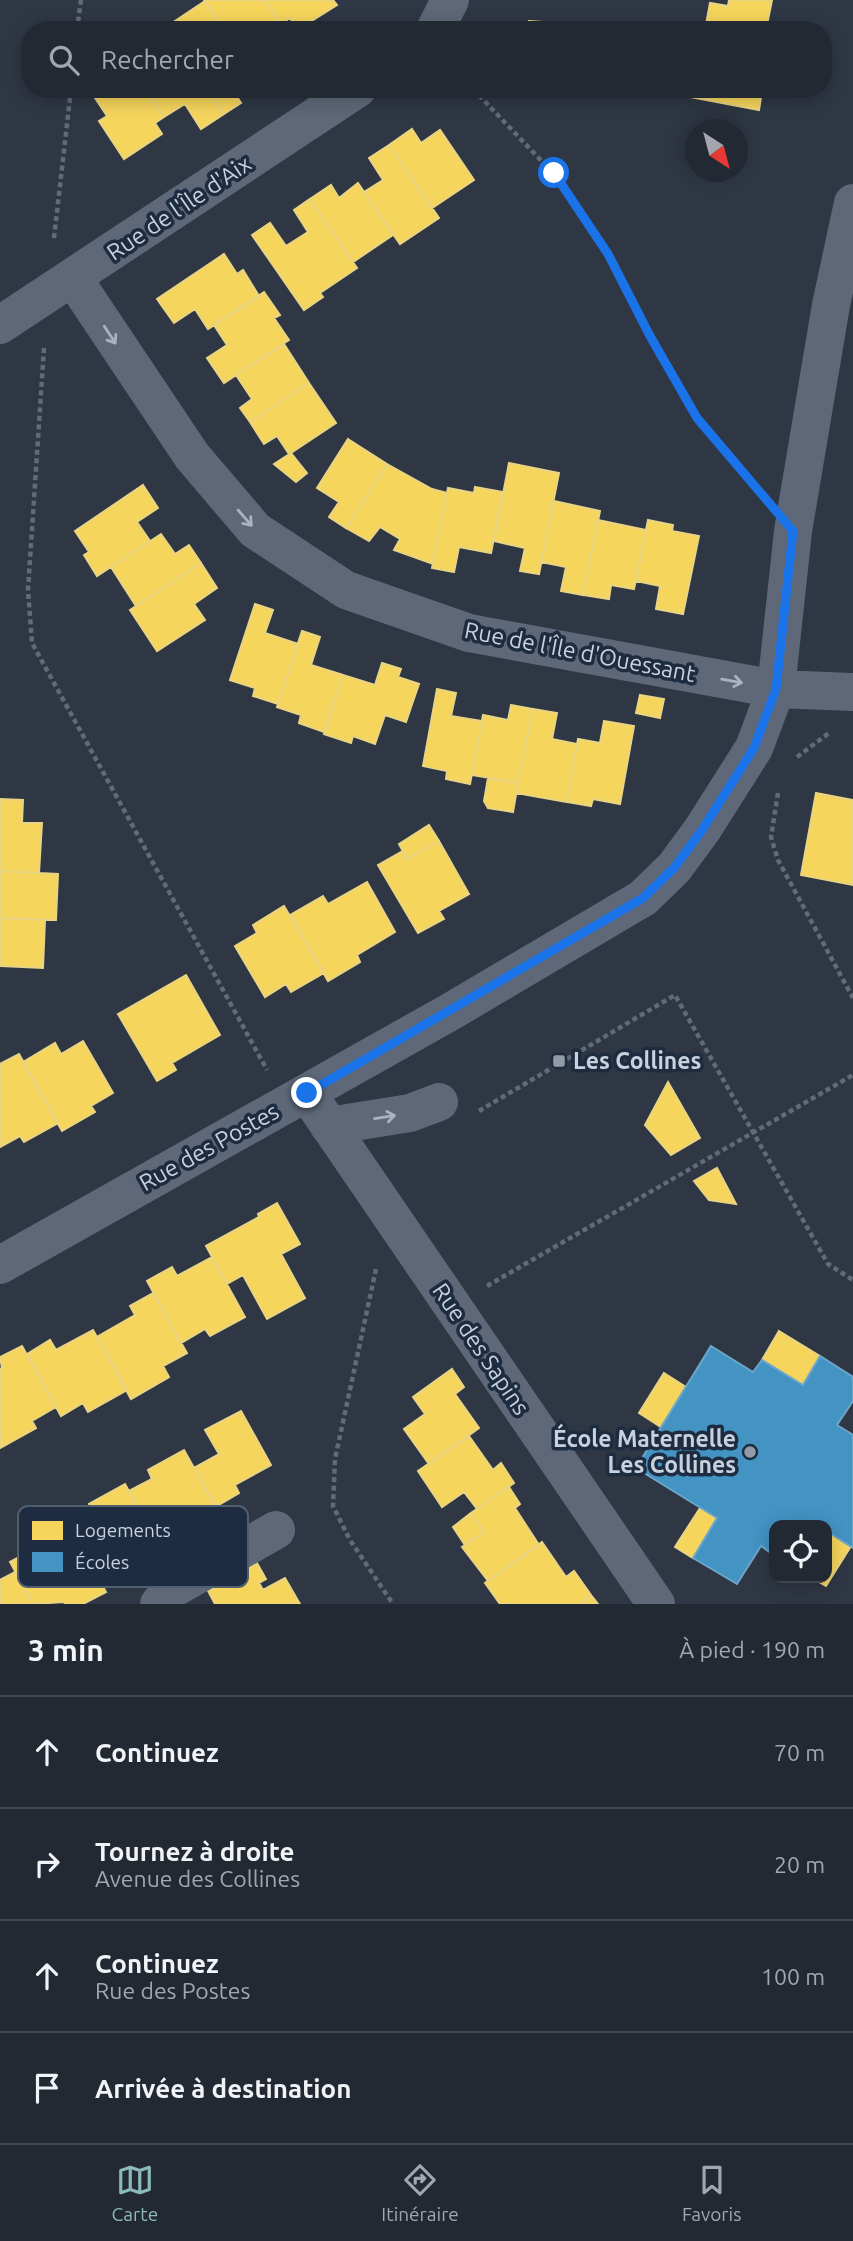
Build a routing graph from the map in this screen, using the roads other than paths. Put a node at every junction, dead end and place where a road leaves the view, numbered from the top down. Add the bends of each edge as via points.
1 (450, 0) edge
2 (440, 21) edge
3 (343, 98) edge
4 (853, 203) edge
5 (60, 286) junction
6 (0, 326) edge
7 (776, 689) junction
8 (853, 692) edge
9 (296, 1099) junction
10 (439, 1102) dead end
11 (329, 1126) junction
12 (0, 1265) edge
13 (276, 1530) dead end
14 (248, 1546) edge
15 (177, 1587) edge
16 (159, 1604) edge
17 (656, 1604) edge

1 - 2 street
3 - 5 street, Rue de l'Île d'Aix
4 - 7 street, Rue des Postes via 793,531
5 - 6 street, Rue de l'Île d'Aix
5 -> 7 street, Rue de l'Île d'Ouessant via 192,456 256,530 346,590 469,633
7 - 8 street
7 - 9 street, Rue des Postes via 754,748 702,830 674,868 643,898
9 - 11 street, Rue des Sapins
9 - 12 street, Rue des Postes
11 -> 10 street via 410,1112
11 - 17 street, Rue des Sapins
13 - 14 street
15 - 16 street

